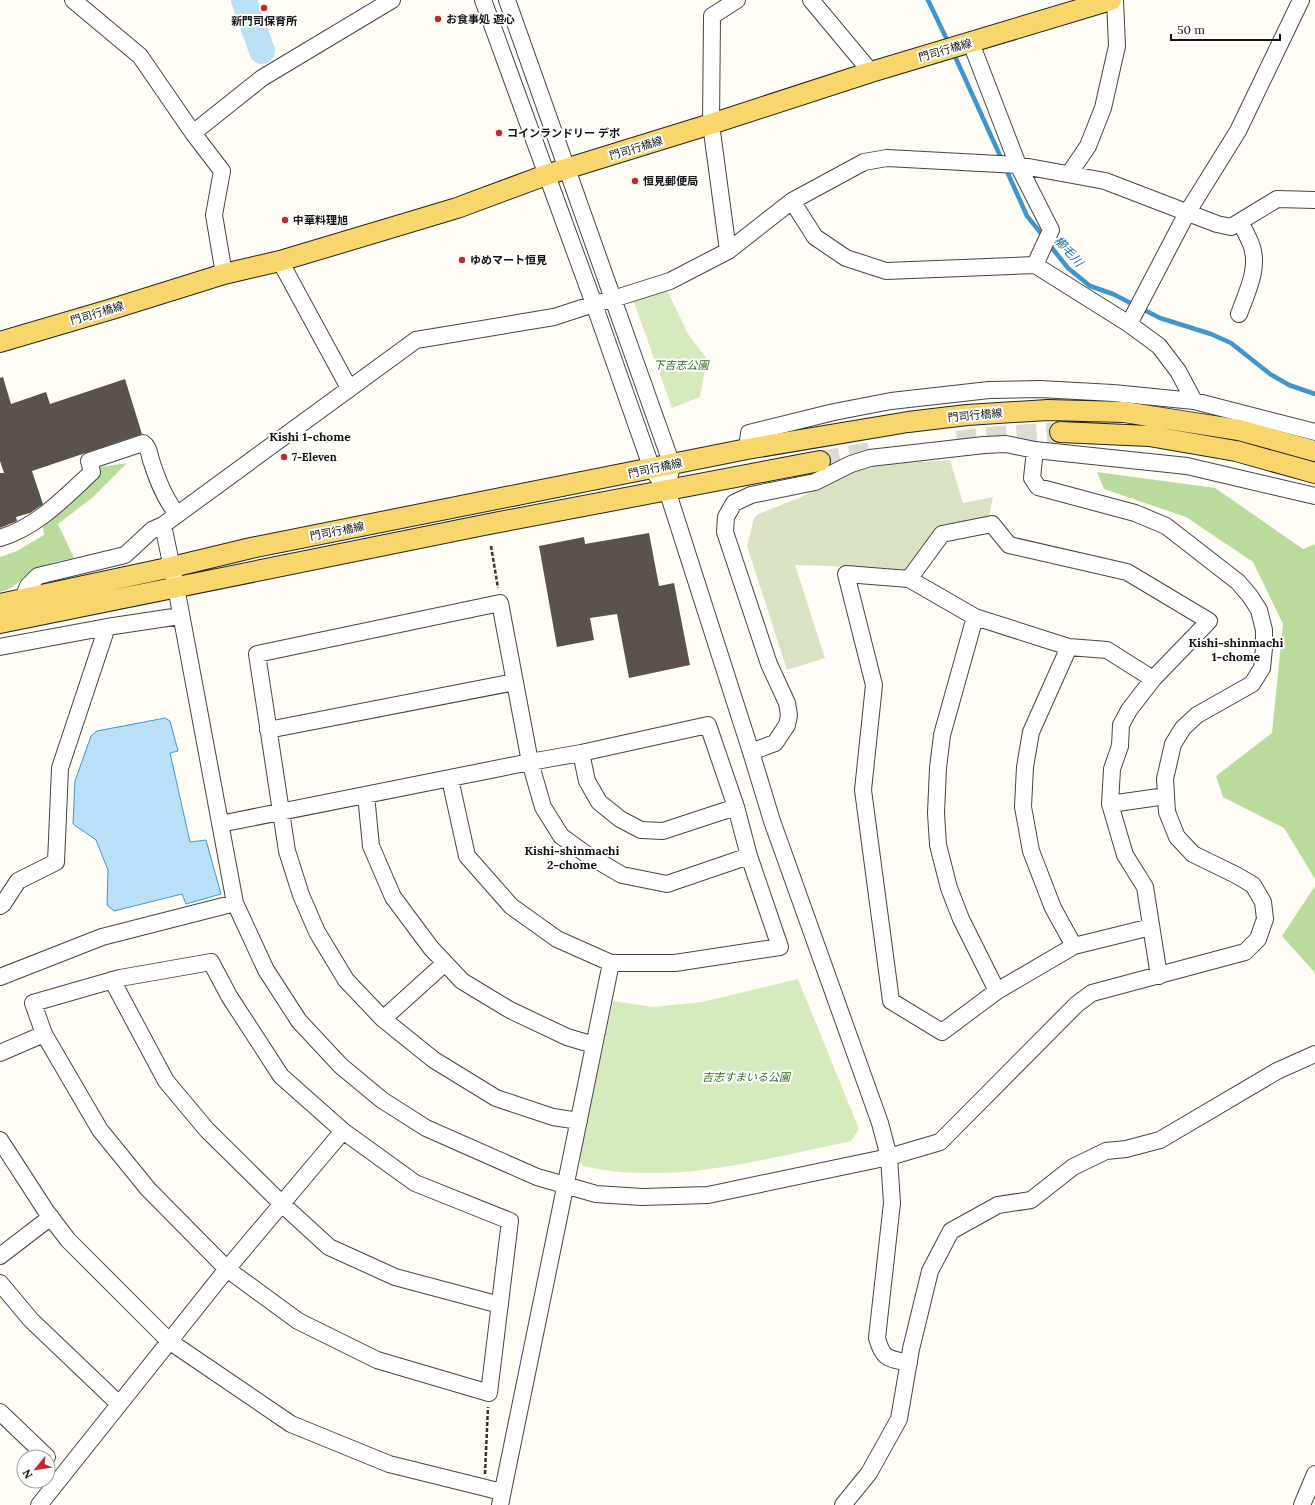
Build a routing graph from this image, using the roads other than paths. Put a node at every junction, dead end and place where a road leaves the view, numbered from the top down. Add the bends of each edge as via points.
1 (73, 0) edge
2 (392, 0) edge
3 (483, 0) edge
4 (507, 0) edge
5 (737, 0) edge
6 (811, 0) edge
7 (1111, 0) edge
8 (1115, 0) edge
9 (1301, 0) edge
10 (971, 43) junction
11 (871, 72) junction
12 (711, 124) junction
13 (193, 133) junction
14 (1018, 165) junction
15 (566, 169) junction
16 (1069, 174) junction
17 (546, 175) junction
18 (1315, 200) edge
19 (792, 202) junction
20 (1187, 213) junction
21 (1240, 222) junction
22 (728, 251) junction
23 (280, 261) junction
24 (1035, 265) junction
25 (224, 274) junction
26 (613, 300) junction
27 (594, 304) junction
28 (1239, 314) dead end
29 (1130, 324) junction
30 (0, 342) edge
31 (349, 388) junction
32 (1194, 401) junction
33 (1060, 432) tunnel mouth
34 (1314, 443) edge
35 (747, 449) junction
36 (1035, 450) junction
37 (820, 461) tunnel mouth
38 (672, 465) junction
39 (652, 469) junction
40 (1311, 471) edge
41 (667, 490) junction
42 (1313, 497) edge
43 (177, 514) junction
44 (163, 524) junction
45 (0, 538) edge
46 (172, 567) junction
47 (910, 579) junction
48 (176, 587) junction
49 (22, 600) junction
50 (0, 604) edge
51 (180, 616) junction
52 (975, 617) junction
53 (0, 623) edge
54 (107, 627) junction
55 (0, 647) edge
56 (1069, 647) junction
57 (1152, 679) junction
58 (515, 682) junction
59 (268, 730) junction
60 (751, 752) junction
61 (581, 753) junction
62 (530, 762) junction
63 (450, 779) junction
64 (366, 795) junction
65 (1166, 796) junction
66 (1110, 804) junction
67 (736, 807) junction
68 (281, 811) junction
69 (220, 824) junction
70 (749, 856) junction
71 (236, 903) junction
72 (0, 906) edge
73 (1151, 927) junction
74 (1074, 946) junction
75 (445, 963) junction
76 (611, 963) junction
77 (1159, 976) junction
78 (0, 977) edge
79 (112, 980) junction
80 (997, 990) junction
81 (383, 1018) junction
82 (44, 1034) junction
83 (594, 1045) junction
84 (0, 1053) edge
85 (1315, 1054) edge
86 (579, 1121) junction
87 (343, 1131) junction
88 (0, 1140) edge
89 (888, 1157) junction
90 (565, 1186) junction
91 (282, 1204) junction
92 (51, 1217) junction
93 (0, 1256) edge
94 (227, 1269) junction
95 (0, 1284) edge
96 (500, 1305) junction
97 (169, 1341) junction
98 (909, 1363) junction
99 (119, 1404) junction
100 (0, 1412) edge
101 (39, 1449) edge
102 (56, 1465) edge
103 (64, 1473) junction
104 (1315, 1474) edge
105 (501, 1499) edge
106 (38, 1505) edge
107 (843, 1505) edge
108 (1302, 1505) edge

1 - 13 street via 140,56
2 - 13 street via 262,78
3 - 17 street
4 - 15 street
5 - 12 street via 712,16
6 - 11 street
7 - 10 main road, 門司行橋線
8 - 16 street via 1117,46 1103,108 1088,146
9 - 20 street via 1238,131
10 - 11 main road, 門司行橋線
10 - 14 street
11 - 12 main road, 門司行橋線
12 - 15 main road, 門司行橋線
12 - 22 street
13 - 25 street via 222,171 214,215
14 - 16 street
14 - 19 street via 887,158 864,162
14 - 24 street via 1051,230
15 - 17 main road, 門司行橋線
15 - 26 street
16 - 20 street via 1105,181
17 - 23 main road, 門司行橋線 via 456,208
17 - 27 street
18 - 21 street via 1277,199
19 - 22 street
19 - 24 street via 815,237 846,258 886,271
20 - 21 street via 1231,227
20 - 29 street
21 - 28 street via 1252,245 1255,260 1253,274
22 - 26 street via 670,281
23 - 25 main road, 門司行橋線
23 - 31 street
24 - 29 street
25 - 30 main road, 門司行橋線
26 - 27 street
26 - 38 street
27 - 31 street via 554,317 416,340
27 - 39 street
29 - 32 street via 1159,346 1178,371
31 - 43 street
32 - 34 street
32 - 35 street via 1040,389 981,391 891,401 748,432
33 - 40 main road via 1149,436 1236,451
34 - 35 main road, 門司行橋線 via 1124,412 1048,410 908,422
34 - 40 street
35 - 38 main road, 門司行橋線
36 - 42 street via 1187,466
36 - 60 street via 1006,444 984,445 870,458 851,464 815,482 751,495 734,503 726,517 725,532 769,664 789,715 787,725 775,743
36 - 65 street via 1032,478 1038,487 1135,513 1166,526 1238,582 1259,610 1264,630 1262,668 1252,684 1197,716 1183,728 1172,744 1165,779
37 - 41 main road, 門司行橋線
38 - 39 main road, 門司行橋線
38 - 41 street
39 - 41 street
39 - 46 main road, 門司行橋線 via 251,548
40 - 42 street
41 - 48 main road, 門司行橋線
41 - 60 street
43 - 44 street
43 - 45 street via 158,481 148,448 143,443 89,461 92,472 48,513 13,534
44 - 46 street
44 - 49 street via 152,530 125,555 38,576 28,586
46 - 48 street
46 - 49 main road, 門司行橋線
47 - 52 street
47 - 57 street via 942,534 992,524 1009,545 1127,572 1209,621
47 - 80 street via 846,574 874,685 863,790 892,1001 942,1032
48 - 51 street
48 - 53 main road, 門司行橋線
49 - 50 main road, 門司行橋線
51 - 54 street
51 - 69 street
52 - 56 street
52 - 80 street via 942,735 936,813 938,845 949,888 961,919
54 - 55 street
54 - 72 street via 60,768 56,862 18,881
56 - 57 street via 1107,650
56 - 74 street via 1031,732 1025,766 1023,808 1031,851 1053,908
57 - 66 street via 1121,725 1120,746 1112,769
58 - 59 street
58 - 59 street via 500,602 257,654
58 - 62 street
59 - 68 street
60 - 89 street via 772,821 880,1123
61 - 62 street
61 - 67 street via 587,782 599,802 620,819 641,830 664,831
61 - 67 street via 708,725
62 - 63 street
62 - 70 street via 543,807 561,836 622,875 667,884
63 - 64 street
63 - 76 street via 467,856 511,906 557,939
64 - 68 street
64 - 75 street via 371,846 393,898
65 - 66 street
65 - 77 street via 1167,812 1177,837 1193,854 1253,885 1263,902 1265,919 1258,939 1245,952
66 - 73 street via 1125,855 1145,887
67 - 70 street
68 - 69 street
68 - 81 street via 287,851 301,895 317,932 346,980
69 - 71 street
70 - 76 street via 780,947 675,963
71 - 78 street via 102,937
71 - 90 street via 266,970 299,1021 341,1066 376,1095 426,1128 537,1177
73 - 74 street
73 - 77 street
74 - 80 street
75 - 81 street
75 - 83 street via 462,981 510,1010 567,1037
76 - 83 street
77 - 89 street via 1092,993 1077,1004 940,1142
79 - 82 street via 33,1003
79 - 87 street via 211,962 229,996 281,1076
79 - 91 street via 166,1082 207,1130
81 - 86 street via 434,1060 496,1098 554,1117
82 - 84 street
82 - 94 street via 100,1130 148,1189
83 - 86 street
85 - 98 street via 1277,1072 1160,1140 1126,1149 1106,1151 1073,1167 1031,1200 998,1205 951,1232 930,1271
86 - 90 street
87 - 91 street
87 - 96 street via 415,1183 510,1222
88 - 92 street
89 - 90 street via 708,1195 642,1197 596,1194
89 - 98 street via 892,1203 877,1338 880,1352 888,1359
90 - 105 street
91 - 94 street
91 - 96 street via 329,1247 396,1277
92 - 93 street
92 - 97 street via 68,1240
94 - 96 street via 298,1321 376,1360 489,1393
94 - 97 street
95 - 99 street via 31,1320
97 - 99 street
97 - 105 street via 291,1424 389,1464 485,1488
98 - 107 street via 900,1419 869,1472
99 - 103 street
100 - 101 street
102 - 103 street
103 - 106 street
104 - 108 street

